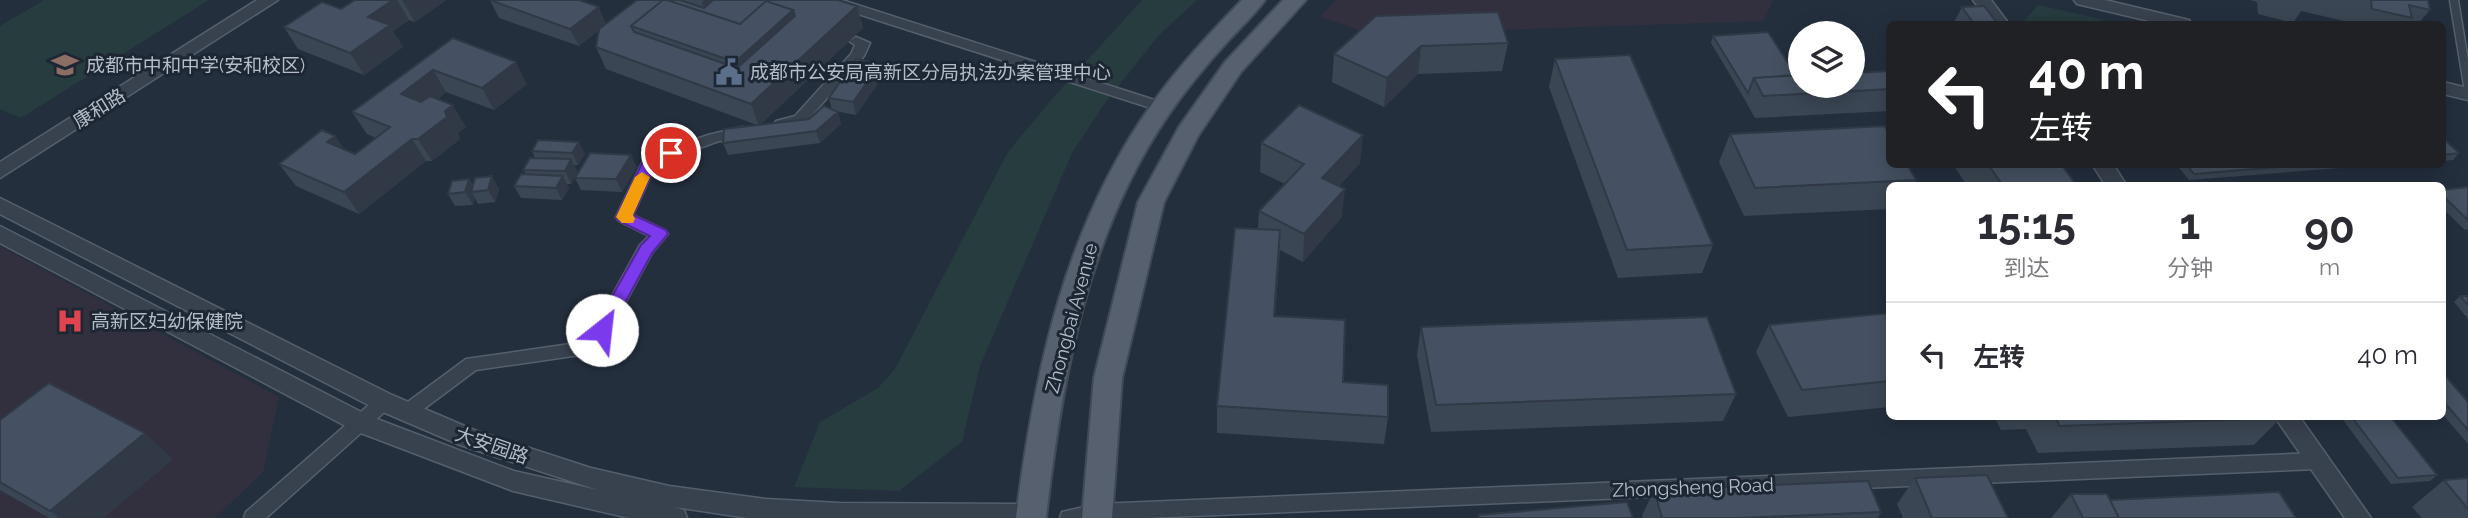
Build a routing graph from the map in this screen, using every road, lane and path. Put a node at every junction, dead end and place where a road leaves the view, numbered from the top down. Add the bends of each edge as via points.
1 (269, 0) edge
2 (829, 0) edge
3 (1254, 0) edge
4 (1295, 0) edge
5 (1982, 0) edge
6 (2083, 0) edge
7 (2454, 0) edge
8 (1998, 21) edge
9 (2170, 21) edge
10 (856, 41) dead end
11 (2468, 85) edge
12 (2446, 89) edge
13 (2468, 94) edge
14 (1163, 107) junction
15 (0, 171) edge
16 (0, 205) edge
17 (0, 234) edge
18 (384, 402) junction
19 (407, 412) junction
20 (2288, 420) edge
21 (361, 423) junction
22 (2317, 461) junction
23 (1097, 515) edge
24 (1031, 517) edge
25 (253, 518) edge
26 (675, 518) edge
27 (1069, 518) edge
28 (2359, 518) edge

1 - 15 street, 康和路
2 - 14 street
3 - 14 main road, Zhongbai Avenue via 1198,59
4 - 23 main road via 1233,67 1187,133 1151,202 1108,378
5 - 8 street
6 - 9 street
7 - 11 lane
10 - 19 street via 863,43 857,56 800,120 713,138 650,161 624,217 660,234 646,250 602,330 575,350 472,364
12 - 13 street
14 - 24 main road, Zhongbai Avenue via 1108,199 1069,307 1049,394
16 - 18 street, 大安园路
17 - 21 street
18 - 19 street, 大安园路
18 - 21 street
19 - 24 street, 大安园路 via 468,438 591,478 669,496 766,510
20 - 22 street
21 - 25 street
21 - 26 street via 513,481
22 - 23 street, Zhongsheng Road
22 - 28 street
23 - 27 street, Zhongsheng Road

